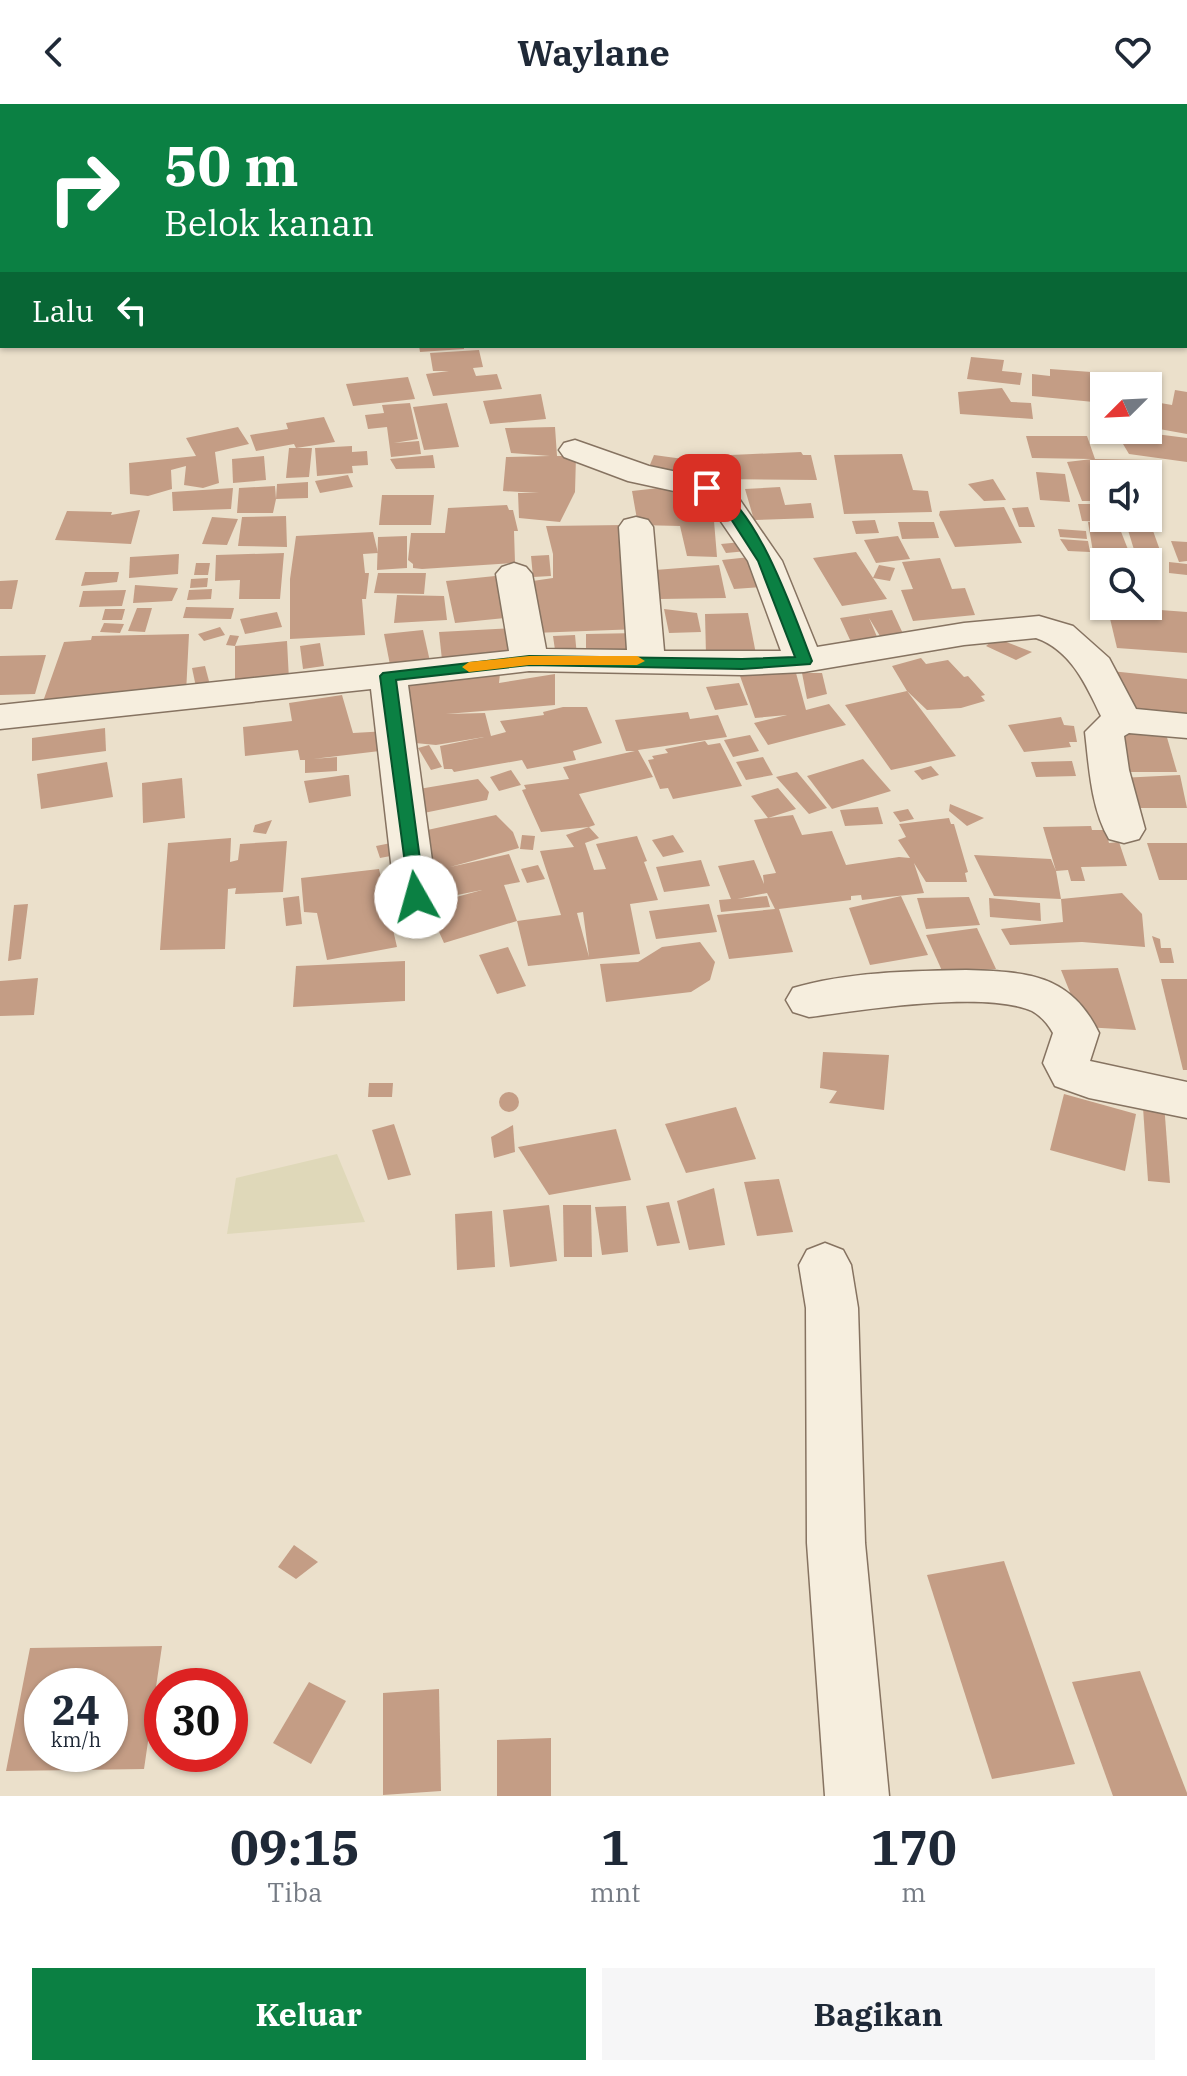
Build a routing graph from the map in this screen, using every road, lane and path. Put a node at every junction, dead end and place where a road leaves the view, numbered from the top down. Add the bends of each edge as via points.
1 (575, 450) dead end
2 (636, 527) dead end
3 (514, 574) dead end
4 (529, 660) junction
5 (646, 661) junction
6 (804, 661) junction
7 (388, 676) junction
8 (0, 717) edge
9 (1122, 720) junction
10 (1187, 726) edge
11 (1124, 829) dead end
12 (416, 897) dead end
13 (809, 1000) dead end
14 (1187, 1100) edge
15 (825, 1265) dead end
16 (857, 1796) edge

1 - 6 street via 719,494 765,561
2 - 5 street
3 - 4 street
4 - 5 street
4 - 7 street
5 - 6 street
6 - 9 street via 1039,627 1060,634 1096,666
7 - 8 street
7 - 12 street
9 - 10 street
9 - 11 street via 1104,732
13 - 14 street via 927,987 1021,993 1049,1001 1070,1020 1076,1033 1066,1063 1072,1073
15 - 16 street via 832,1308 836,1543

